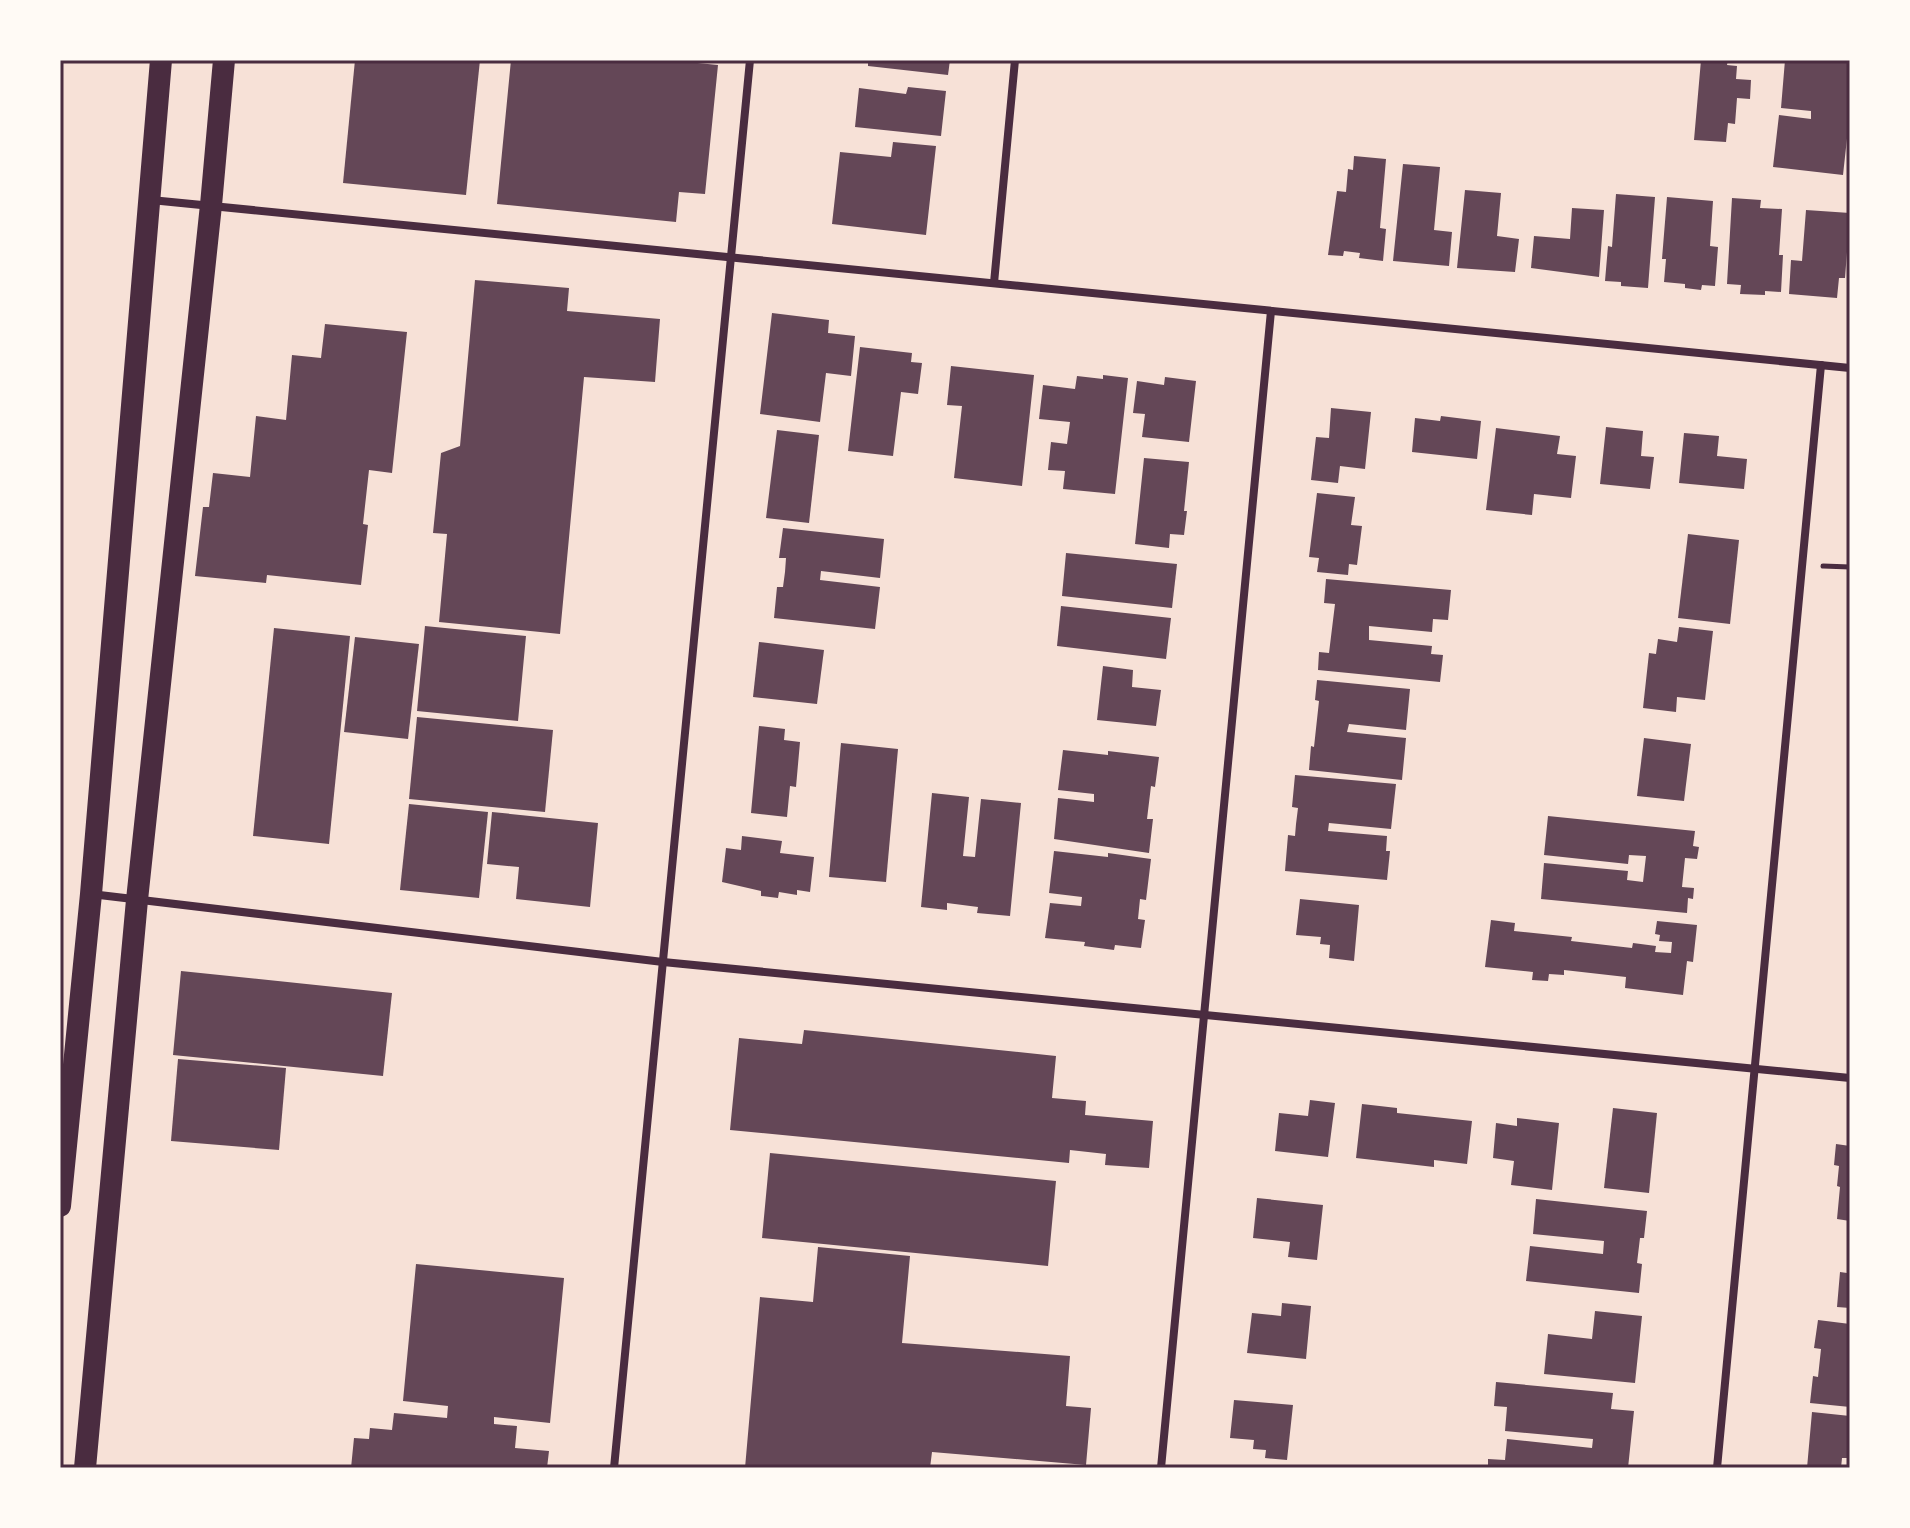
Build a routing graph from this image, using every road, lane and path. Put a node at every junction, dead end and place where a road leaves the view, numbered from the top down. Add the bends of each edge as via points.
1 (161, 60) edge
2 (224, 60) edge
3 (750, 60) edge
4 (1015, 60) edge
5 (149, 199) junction
6 (211, 205) junction
7 (732, 257) junction
8 (994, 283) junction
9 (1271, 311) junction
10 (1821, 365) junction
11 (1850, 368) edge
12 (91, 894) junction
13 (137, 900) junction
14 (663, 962) junction
15 (1204, 1015) junction
16 (1754, 1068) junction
17 (1850, 1078) edge
18 (60, 1206) edge
19 (85, 1468) edge
20 (614, 1468) edge
21 (1161, 1468) edge
22 (1717, 1468) edge

1 - 5 highway
2 - 6 highway
3 - 7 street
4 - 8 street
5 - 6 street
5 - 12 highway
6 - 7 street
6 - 13 highway
7 - 8 street
7 - 14 street
8 - 9 street
9 - 10 street
9 - 15 street
10 - 11 street
10 - 16 street
12 - 13 street
12 - 18 highway
13 - 14 street
13 - 19 highway
14 - 15 street
14 - 20 street
15 - 16 street
15 - 21 street
16 - 17 street
16 - 22 street

